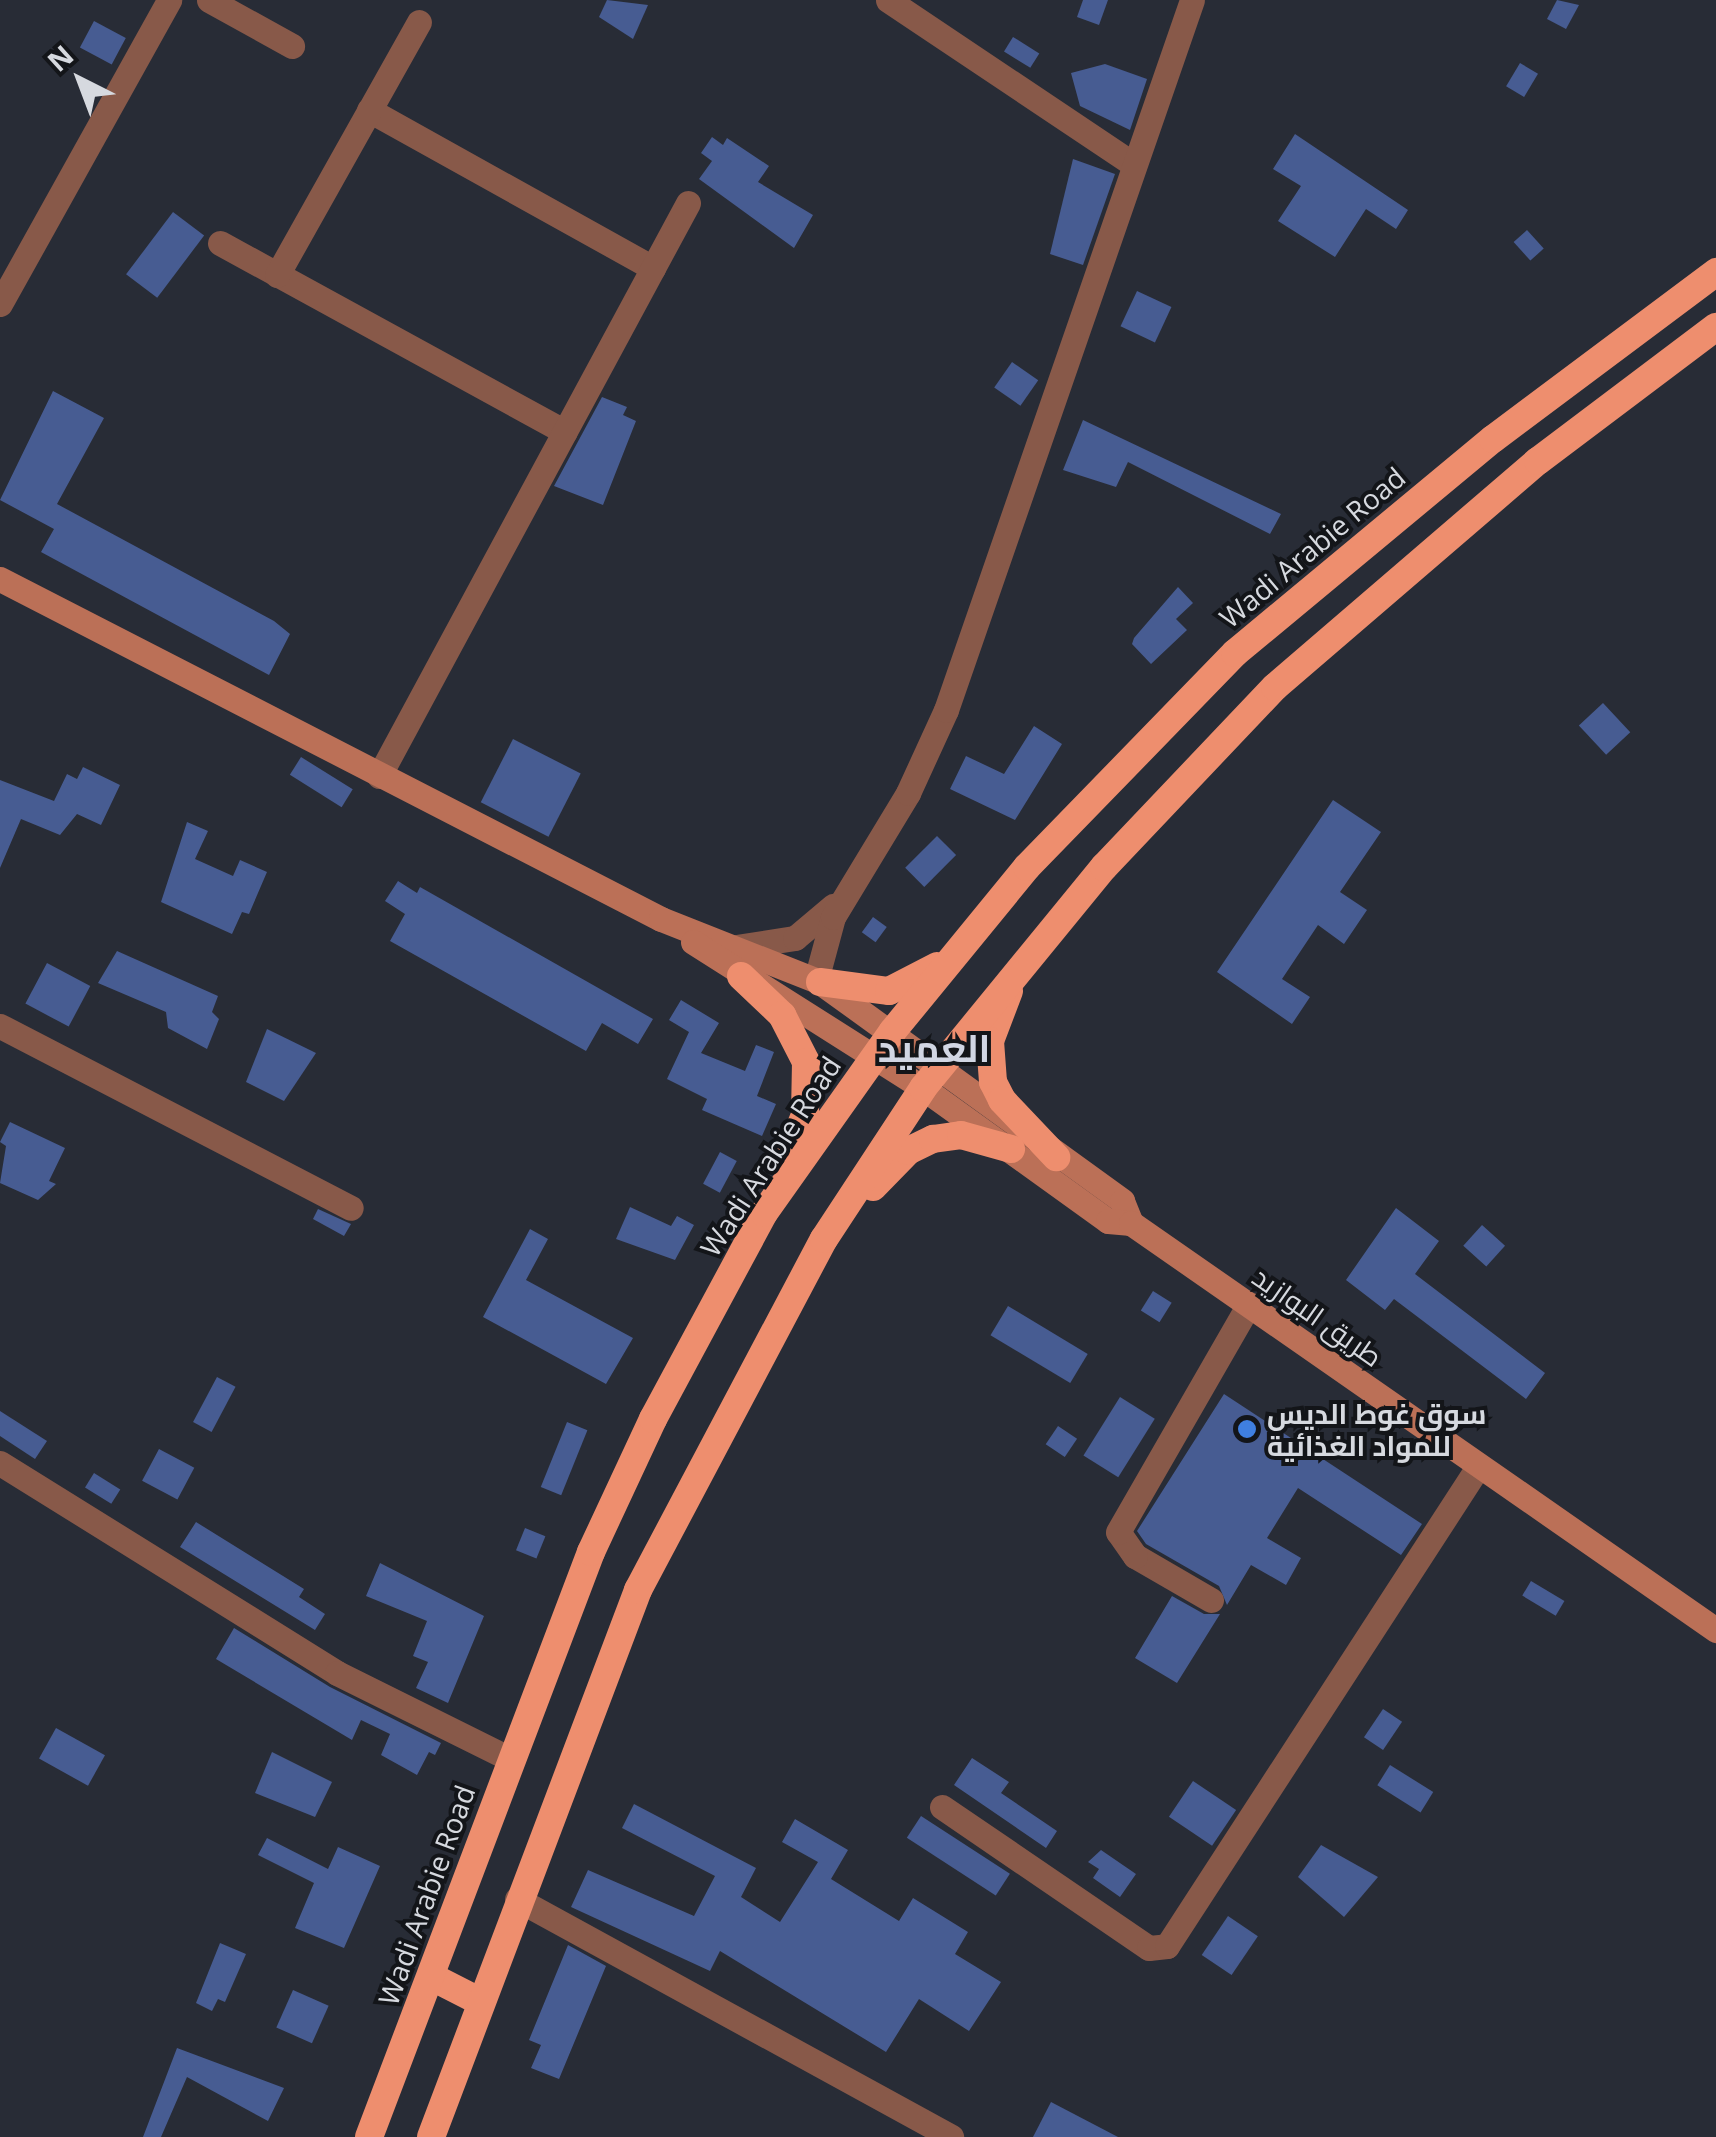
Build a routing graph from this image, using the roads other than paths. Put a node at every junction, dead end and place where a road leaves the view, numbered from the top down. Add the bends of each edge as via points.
1 (168, 0) edge
2 (209, 0) edge
3 (888, 0) edge
4 (1192, 0) edge
5 (418, 22) dead end
6 (292, 46) dead end
7 (369, 110) junction
8 (1134, 164) junction
9 (688, 203) dead end
10 (220, 243) dead end
11 (653, 268) junction
12 (1716, 272) edge
13 (277, 275) junction
14 (0, 304) edge
15 (1716, 327) edge
16 (565, 432) junction
17 (0, 578) edge
18 (379, 776) junction
19 (844, 896) junction
20 (661, 919) junction
21 (962, 947) junction
22 (736, 948) junction
23 (1019, 965) junction
24 (741, 976) junction
25 (818, 981) junction
26 (0, 1026) edge
27 (892, 1032) junction
28 (875, 1056) junction
29 (930, 1078) junction
30 (1011, 1150) junction
31 (1056, 1157) junction
32 (351, 1208) dead end
33 (764, 1213) junction
34 (1131, 1223) junction
35 (824, 1240) junction
36 (1249, 1304) junction
37 (0, 1463) edge
38 (1478, 1467) junction
39 (1211, 1600) dead end
40 (1716, 1630) edge
41 (510, 1759) junction
42 (942, 1807) dead end
43 (517, 1899) junction
44 (432, 1977) junction
45 (481, 2002) junction
46 (369, 2137) edge
47 (431, 2137) edge
48 (951, 2137) edge

1 - 14 street
2 - 6 street
3 - 8 street
4 - 8 street
5 - 7 street
7 - 11 street
7 - 13 street
8 - 19 street via 946,710 908,794
9 - 11 street
10 - 13 street
11 - 16 street
12 - 21 highway, Wadi Arabie Road via 1494,439 1235,653 1027,867
13 - 16 street
15 - 23 highway via 1538,461 1329,637 1212,750
16 - 18 street
17 - 18 main road
18 - 20 main road
19 - 22 street via 794,938
19 - 25 street via 824,937
20 - 22 main road
20 - 24 main road
21 - 25 highway via 919,980 889,991
21 - 27 highway, Wadi Arabie Road
22 - 25 main road
23 - 29 highway
23 - 31 highway via 989,1061 1002,1100
24 - 28 main road
24 - 33 highway via 792,1029 809,1080 805,1115
25 - 27 main road
26 - 32 street
27 - 28 highway, Wadi Arabie Road
27 - 29 main road
28 - 29 main road
28 - 33 highway, Wadi Arabie Road
29 - 30 main road
29 - 31 main road
29 - 35 highway
30 - 34 main road via 1108,1221
30 - 35 highway via 961,1135 920,1144
31 - 34 main road via 1122,1200
33 - 41 highway, Wadi Arabie Road via 591,1552
34 - 36 main road, طريق البوازيد
35 - 43 highway via 638,1590
36 - 38 main road, طريق البوازيد
36 - 39 street via 1118,1532 1135,1556
37 - 41 street via 336,1673
38 - 40 main road, طريق البوازيد
38 - 42 street via 1167,1946 1150,1948
41 - 44 highway, Wadi Arabie Road
43 - 45 highway
43 - 48 street
44 - 45 highway
44 - 46 highway, Wadi Arabie Road
45 - 47 highway

